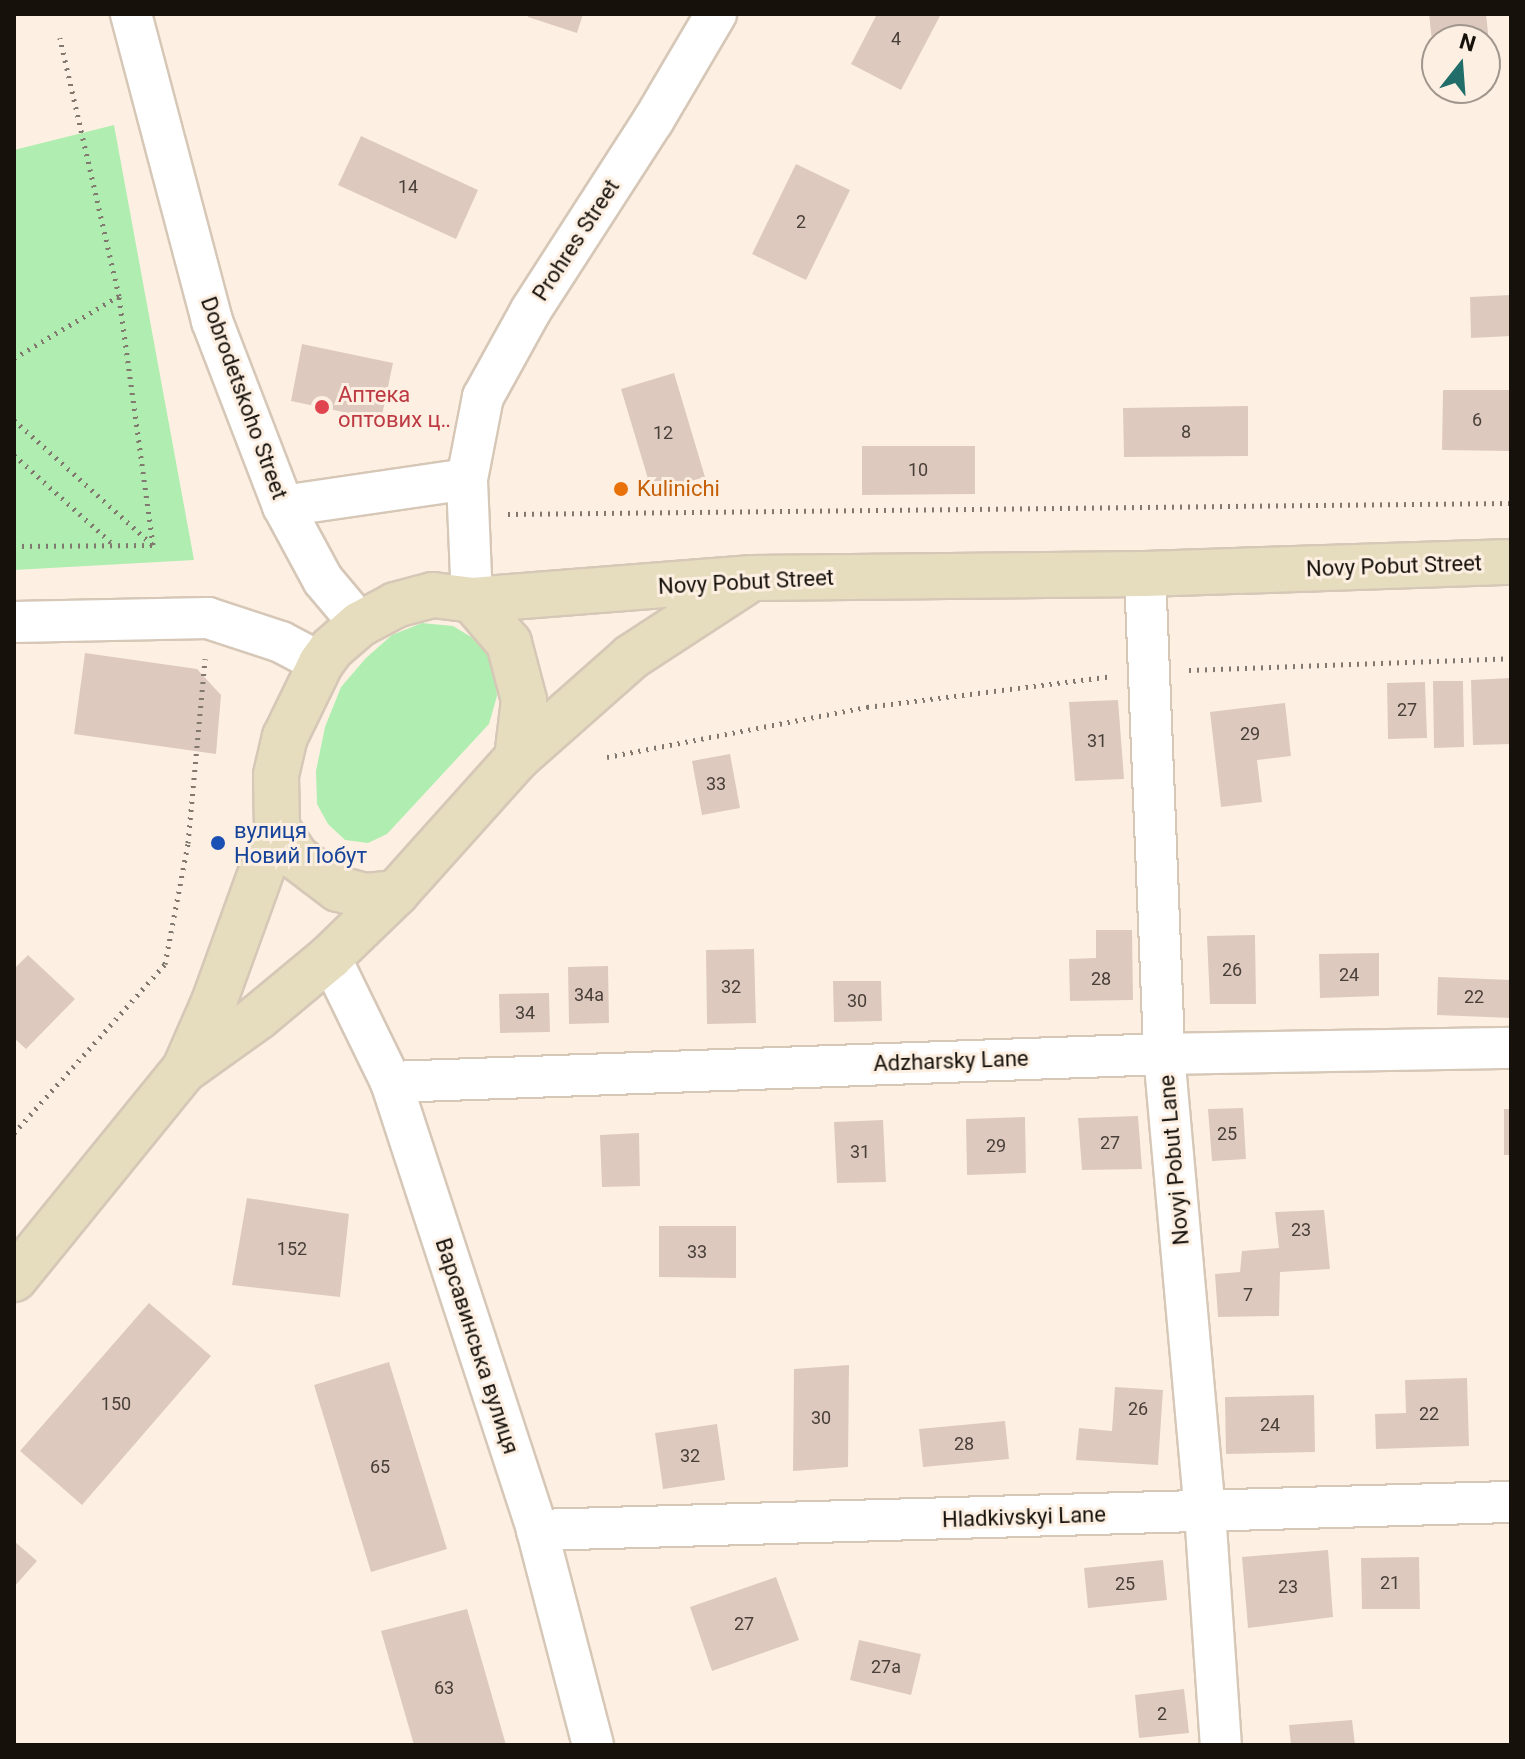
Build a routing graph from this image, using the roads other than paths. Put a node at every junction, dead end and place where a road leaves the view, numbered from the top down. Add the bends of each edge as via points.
1 (131, 14) edge
2 (716, 14) edge
3 (469, 496) junction
4 (283, 506) junction
5 (1511, 562) edge
6 (1145, 574) junction
7 (752, 578) junction
8 (472, 600) junction
9 (14, 622) edge
10 (360, 624) junction
11 (321, 663) junction
12 (517, 758) junction
13 (277, 828) junction
14 (396, 893) junction
15 (330, 957) junction
16 (1511, 1048) edge
17 (1164, 1054) junction
18 (184, 1070) junction
19 (391, 1082) junction
20 (14, 1279) edge
21 (1511, 1502) edge
22 (1205, 1512) junction
23 (537, 1530) junction
24 (593, 1745) edge
25 (1221, 1745) edge

1 - 4 street, Dobrodetskoho Street via 212,321
2 - 3 street, Prohres Street via 531,310 483,397
3 - 4 street
3 - 8 street, Prohres Street
4 - 10 street, Dobrodetskoho Street via 323,580
5 - 6 main road, Novy Pobut Street
6 - 7 main road, Novy Pobut Street
6 - 17 street, Novyi Pobut Lane
7 - 8 main road, Novy Pobut Street
7 - 12 main road via 631,657
8 - 10 main road, Novy Pobut Street via 433,595 395,605
8 - 12 main road via 509,643 524,700
9 - 11 street via 208,618 281,642
10 - 11 main road, Novy Pobut Street
11 - 13 main road via 285,737 276,775
12 - 14 main road
13 - 14 main road via 296,857 338,889 365,896
13 - 18 main road
14 - 15 main road
15 - 18 main road
15 - 19 street, Варсавинська вулиця
16 - 17 street, Adzharsky Lane
17 - 19 street, Adzharsky Lane
17 - 22 street, Novyi Pobut Lane
18 - 20 main road
19 - 23 street, Варсавинська вулиця
21 - 22 street, Hladkivskyi Lane
22 - 23 street, Hladkivskyi Lane
22 - 25 street, Novyi Pobut Lane
23 - 24 street, Варсавинська вулиця

